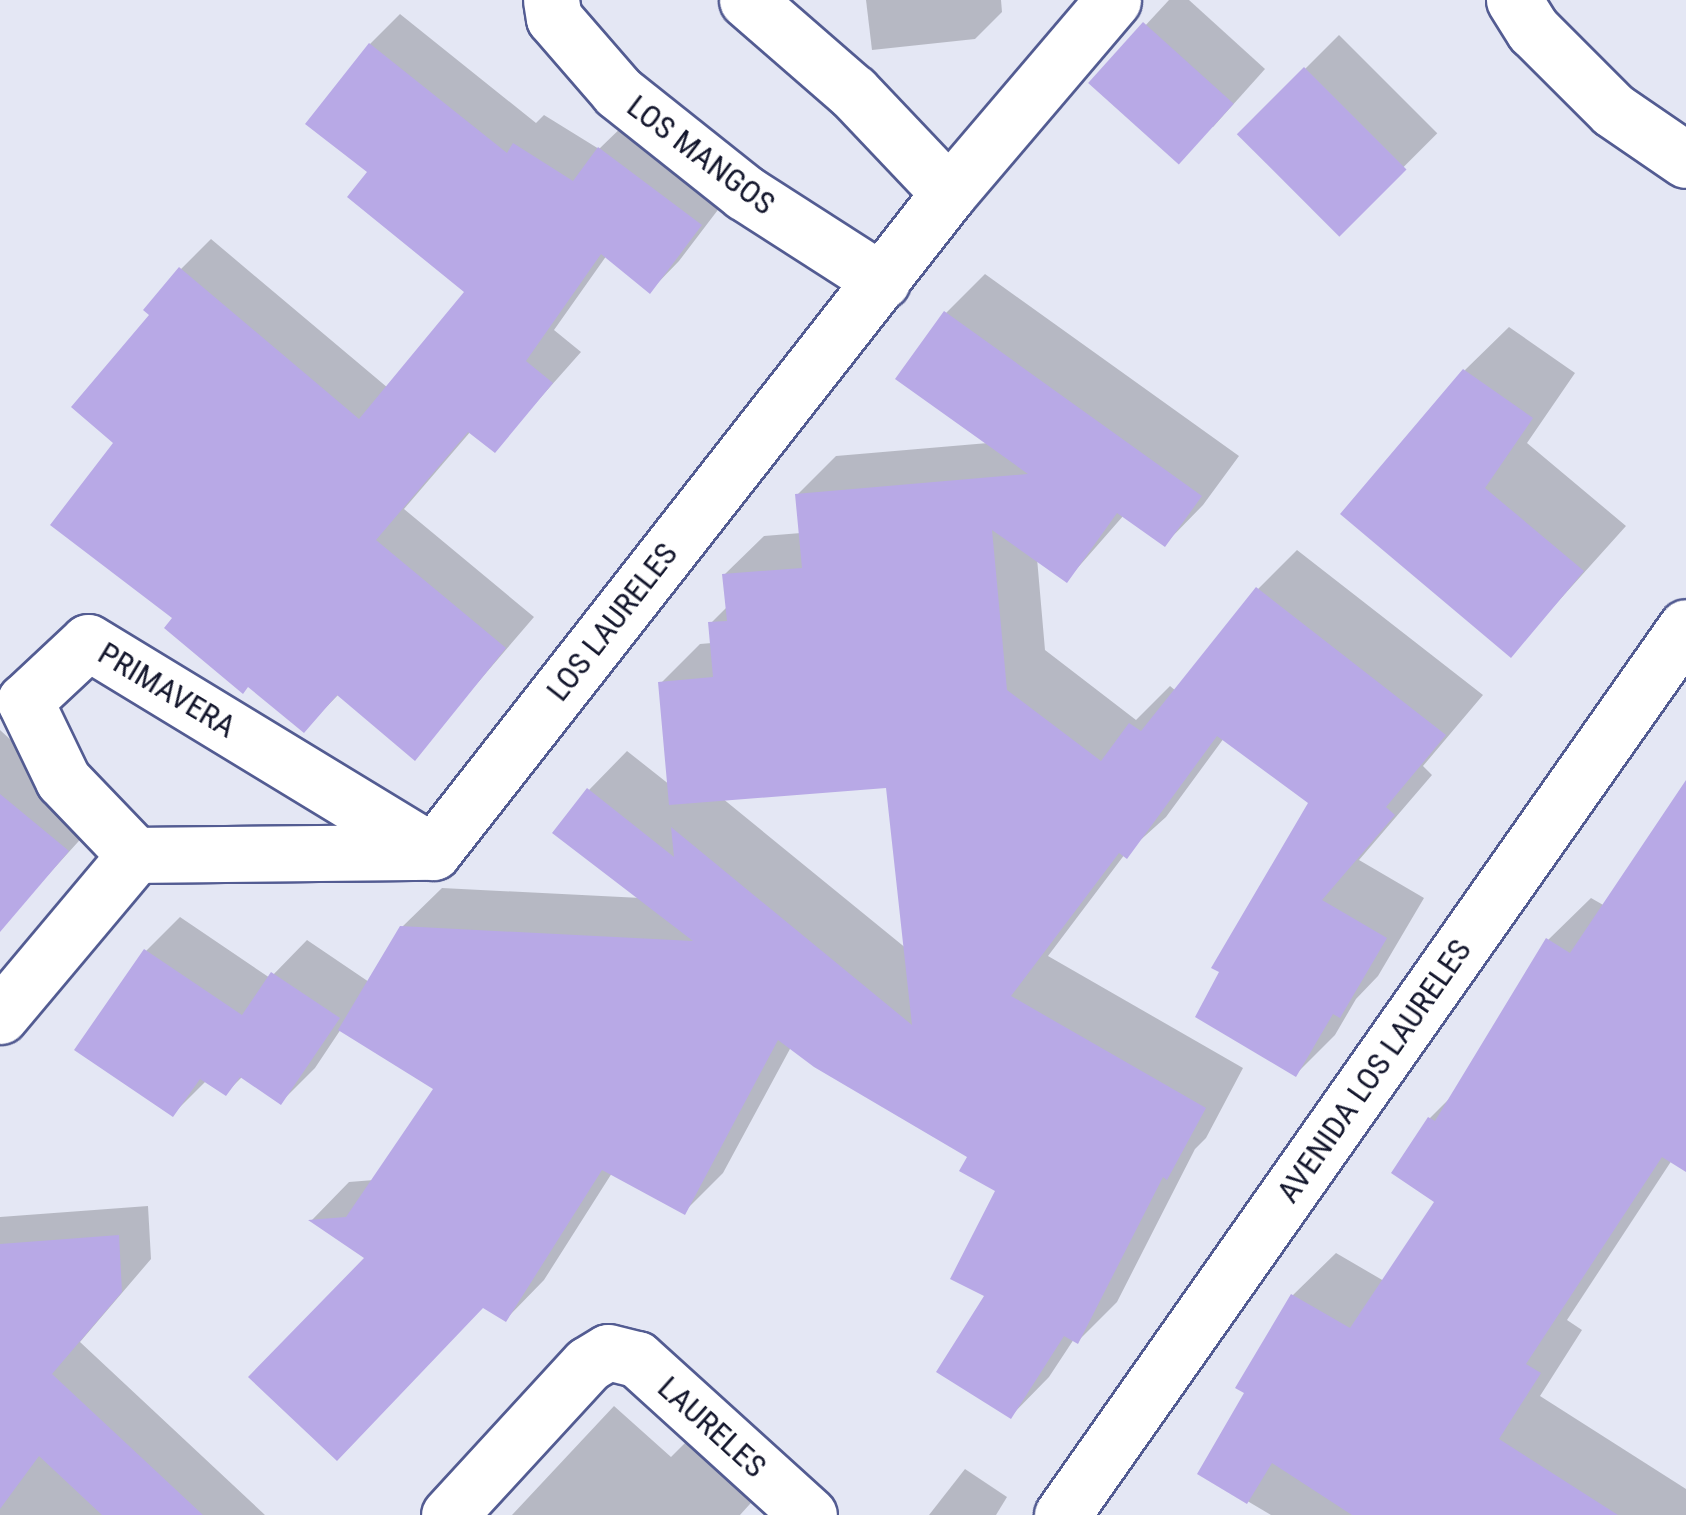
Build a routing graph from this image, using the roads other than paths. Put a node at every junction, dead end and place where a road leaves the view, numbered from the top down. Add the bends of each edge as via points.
1 (551, 0) edge
2 (747, 0) edge
3 (1114, 0) edge
4 (1514, 0) edge
5 (1686, 160) edge
6 (949, 193) junction
7 (882, 281) junction
8 (1686, 626) edge
9 (433, 852) junction
10 (135, 855) junction
11 (0, 1016) edge
12 (449, 1515) edge
13 (809, 1515) edge
14 (1062, 1515) edge

1 - 7 street, LOS MANGOS via 554,18 618,92 745,193
2 - 6 street via 853,92
3 - 6 street, LOS LAURELES
4 - 5 street via 1532,30 1614,110
6 - 7 street, LOS LAURELES
7 - 9 street, LOS LAURELES
8 - 14 street, AVENIDA LOS LAURELES
9 - 10 street
9 - 10 street, PRIMAVERA via 88,642 25,701 63,780
10 - 11 street
12 - 13 street, LAURELES via 588,1364 608,1352 636,1359

